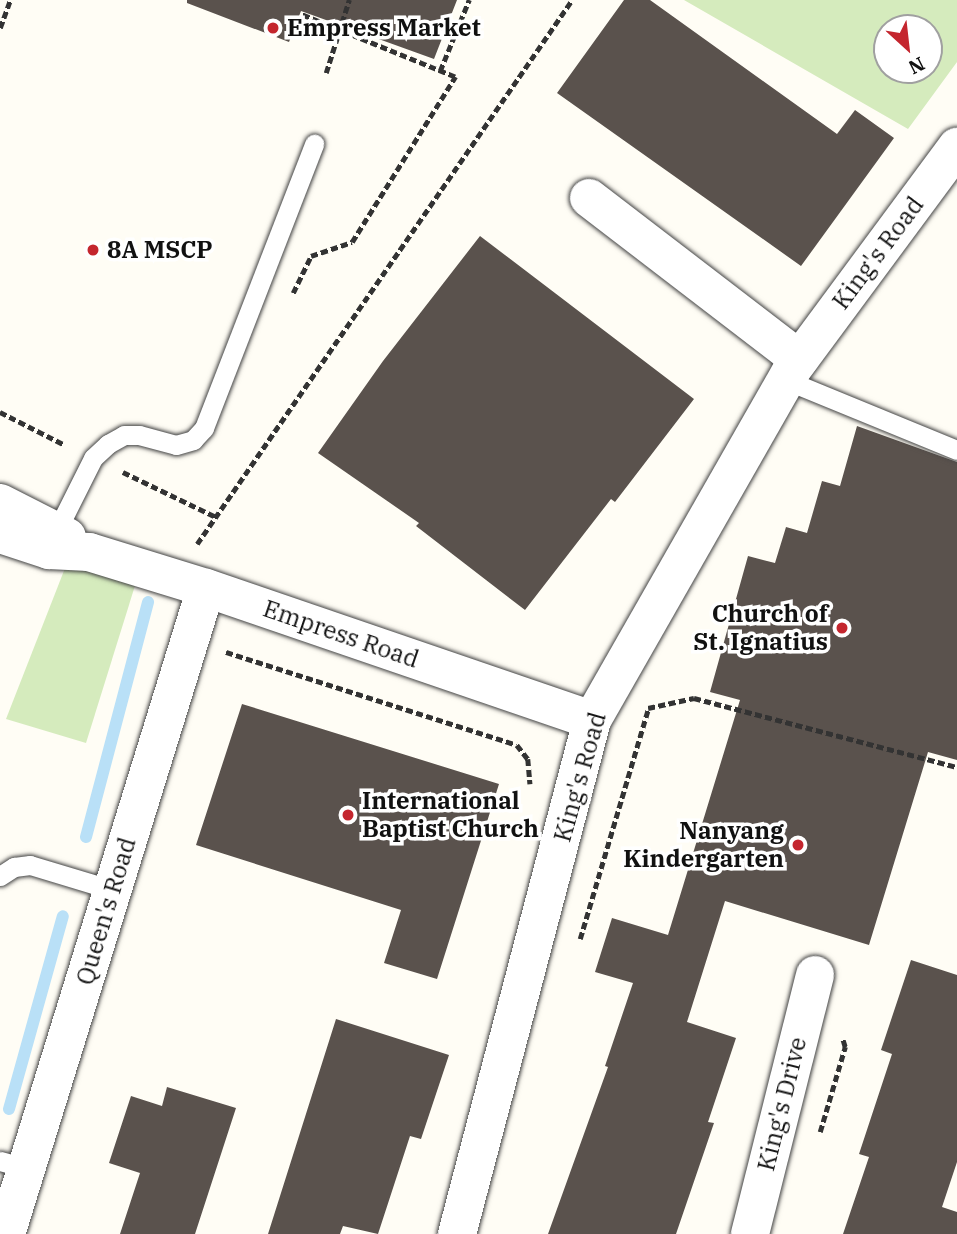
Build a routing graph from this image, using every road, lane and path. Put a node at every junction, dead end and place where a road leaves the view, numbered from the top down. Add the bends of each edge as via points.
1 (10, 0) edge
2 (349, 0) edge
3 (469, 0) edge
4 (572, 0) edge
5 (300, 14) dead end
6 (0, 28) edge
7 (337, 29) junction
8 (440, 71) junction
9 (326, 73) dead end
10 (314, 145) dead end
11 (957, 147) edge
12 (589, 198) dead end
13 (352, 242) dead end
14 (792, 369) junction
15 (957, 450) edge
16 (0, 503) edge
17 (0, 534) edge
18 (53, 540) junction
19 (190, 583) junction
20 (190, 640) junction
21 (648, 708) junction
22 (592, 720) junction
23 (957, 766) edge
24 (528, 795) dead end
25 (0, 876) edge
26 (113, 890) junction
27 (576, 951) dead end
28 (815, 975) dead end
29 (13, 1165) edge
30 (6, 1234) edge
31 (457, 1234) edge
32 (750, 1234) edge

1 - 6 path
2 - 7 path
3 - 8 path
4 - 19 path
5 - 7 path
7 - 8 path
7 - 9 path
8 - 13 path via 455,77
10 - 18 lane via 204,428 193,440 176,445 139,435 124,435 108,444 93,458
11 - 14 street, King's Road
12 - 14 street
14 - 15 lane
14 - 22 street, King's Road
16 - 18 street, Empress Road
17 - 18 street, Empress Road
18 - 19 street, Empress Road
19 - 20 street, Queen's Road
19 - 22 street, Empress Road
20 - 24 path via 517,745 528,759
20 - 26 street, Queen's Road
21 - 22 path
21 - 23 path via 694,698
21 - 27 path
22 - 31 street, King's Road
25 - 26 lane via 14,867 30,865
26 - 29 street, Queen's Road
28 - 32 street, King's Drive
29 - 30 street, Queen's Road

